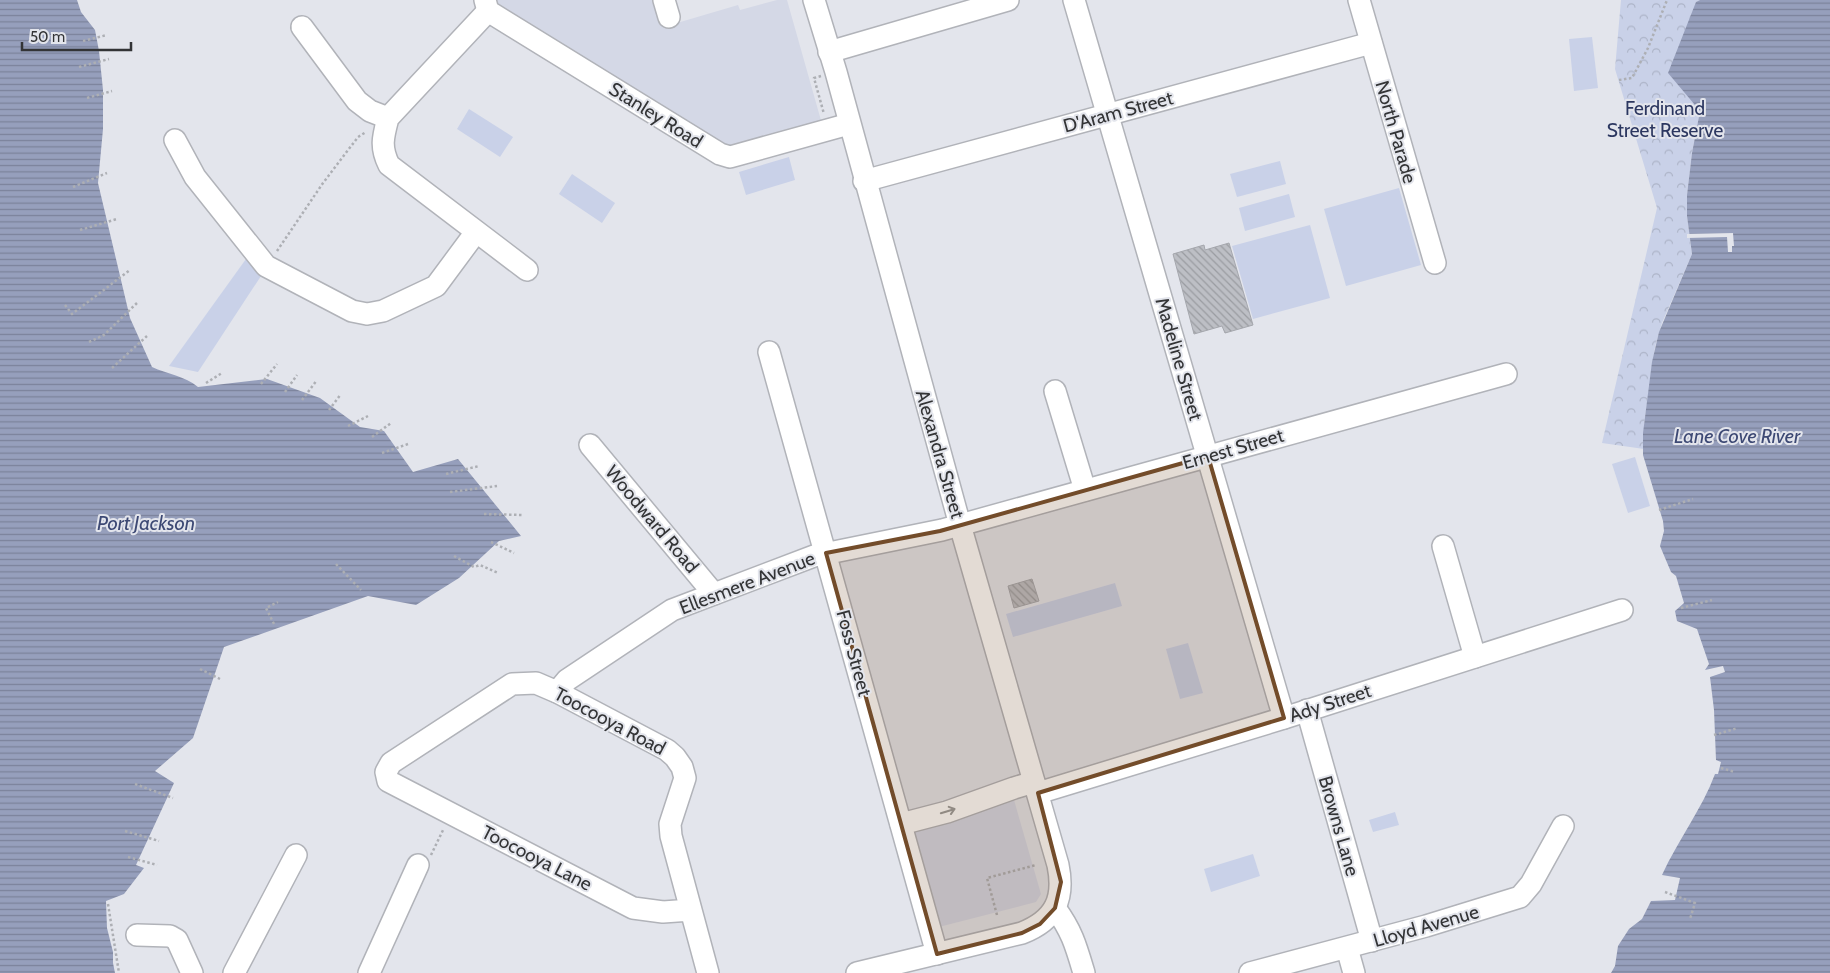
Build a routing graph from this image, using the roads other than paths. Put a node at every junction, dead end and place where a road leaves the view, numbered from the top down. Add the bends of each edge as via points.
1 (814, 0) edge
2 (1008, 0) edge
3 (1074, 0) edge
4 (1359, 0) edge
5 (486, 6) edge
6 (948, 8) edge
7 (302, 27) dead end
8 (1371, 43) junction
9 (829, 52) junction
10 (1108, 115) junction
11 (388, 118) junction
12 (849, 124) junction
13 (176, 140) dead end
14 (864, 181) junction
15 (476, 232) junction
16 (1435, 263) dead end
17 (526, 270) dead end
18 (769, 352) dead end
19 (1506, 374) dead end
20 (1055, 391) dead end
21 (590, 445) dead end
22 (1208, 456) junction
23 (1085, 490) junction
24 (960, 525) junction
25 (1443, 546) dead end
26 (826, 554) junction
27 (714, 594) junction
28 (1622, 610) dead end
29 (1475, 657) junction
30 (557, 692) junction
31 (1307, 710) junction
32 (1284, 718) junction
33 (388, 781) joint
34 (1036, 788) junction
35 (901, 824) junction
36 (1563, 826) dead end
37 (296, 855) dead end
38 (418, 865) road end
39 (1055, 908) junction
40 (691, 910) junction
41 (137, 934) dead end
42 (1372, 941) junction
43 (1347, 948) junction
44 (936, 954) junction
45 (893, 969) edge
46 (192, 973) edge
47 (234, 973) edge
48 (369, 973) edge
49 (708, 973) edge
50 (857, 973) edge
51 (1084, 973) edge
52 (1250, 973) edge
53 (1354, 973) edge

1 - 9 street, Alexandra Street
2 - 6 street
3 - 10 street, Madeline Street
4 - 8 street, North Parade
5 - 11 street
5 - 12 street, Stanley Road via 720,154 730,157
6 - 9 street
7 - 11 street via 357,101 370,111
8 - 10 street, D'Aram Street
8 - 16 street, North Parade
9 - 12 street, Alexandra Street
10 - 14 street, D'Aram Street
10 - 22 street, Madeline Street
11 - 15 street via 383,154 389,165
12 - 14 street, Alexandra Street
13 - 15 street via 195,177 266,266 352,311 367,314 383,311 436,286
14 - 24 street, Alexandra Street
15 - 17 street
18 - 26 street, Foss Street
19 - 22 street, Ernest Street
20 - 23 street
21 - 27 street, Woodward Road
22 - 23 street, Ernest Street
22 - 32 street, Madeline Street
23 - 24 street, Ernest Street
24 - 26 street, Ellesmere Avenue
24 - 34 street, Alexandra Street
25 - 29 street
26 - 27 street, Ellesmere Avenue
26 - 35 street, Foss Street
27 - 30 street, Ellesmere Avenue via 672,610 567,680
28 - 29 street, Ady Street
29 - 31 street, Ady Street
30 - 33 street, Toocooya Road via 536,683 512,684 391,763 386,772
30 - 40 street, Toocooya Road via 667,750 682,766 685,778 670,824
31 - 32 street, Ady Street
31 - 42 street, Browns Lane
32 - 34 street, Ady Street
33 - 40 street, Toocooya Lane via 634,908 662,912
35 -> 34 street, Ady Street via 947,812 1014,788
34 - 39 street, Alexandra Street via 1060,873 1061,891
35 - 44 street, Foss Street
36 - 42 street, Lloyd Avenue via 1531,884 1520,897
37 - 47 street
38 - 48 street
39 - 44 street via 1040,924 1022,933
39 - 51 street via 1074,937
40 - 49 street, Toocooya Road
41 - 46 street via 170,936 177,940
42 - 43 street, Lloyd Avenue
43 - 52 street, Lloyd Avenue
43 - 53 street
44 - 45 street
45 - 50 street

